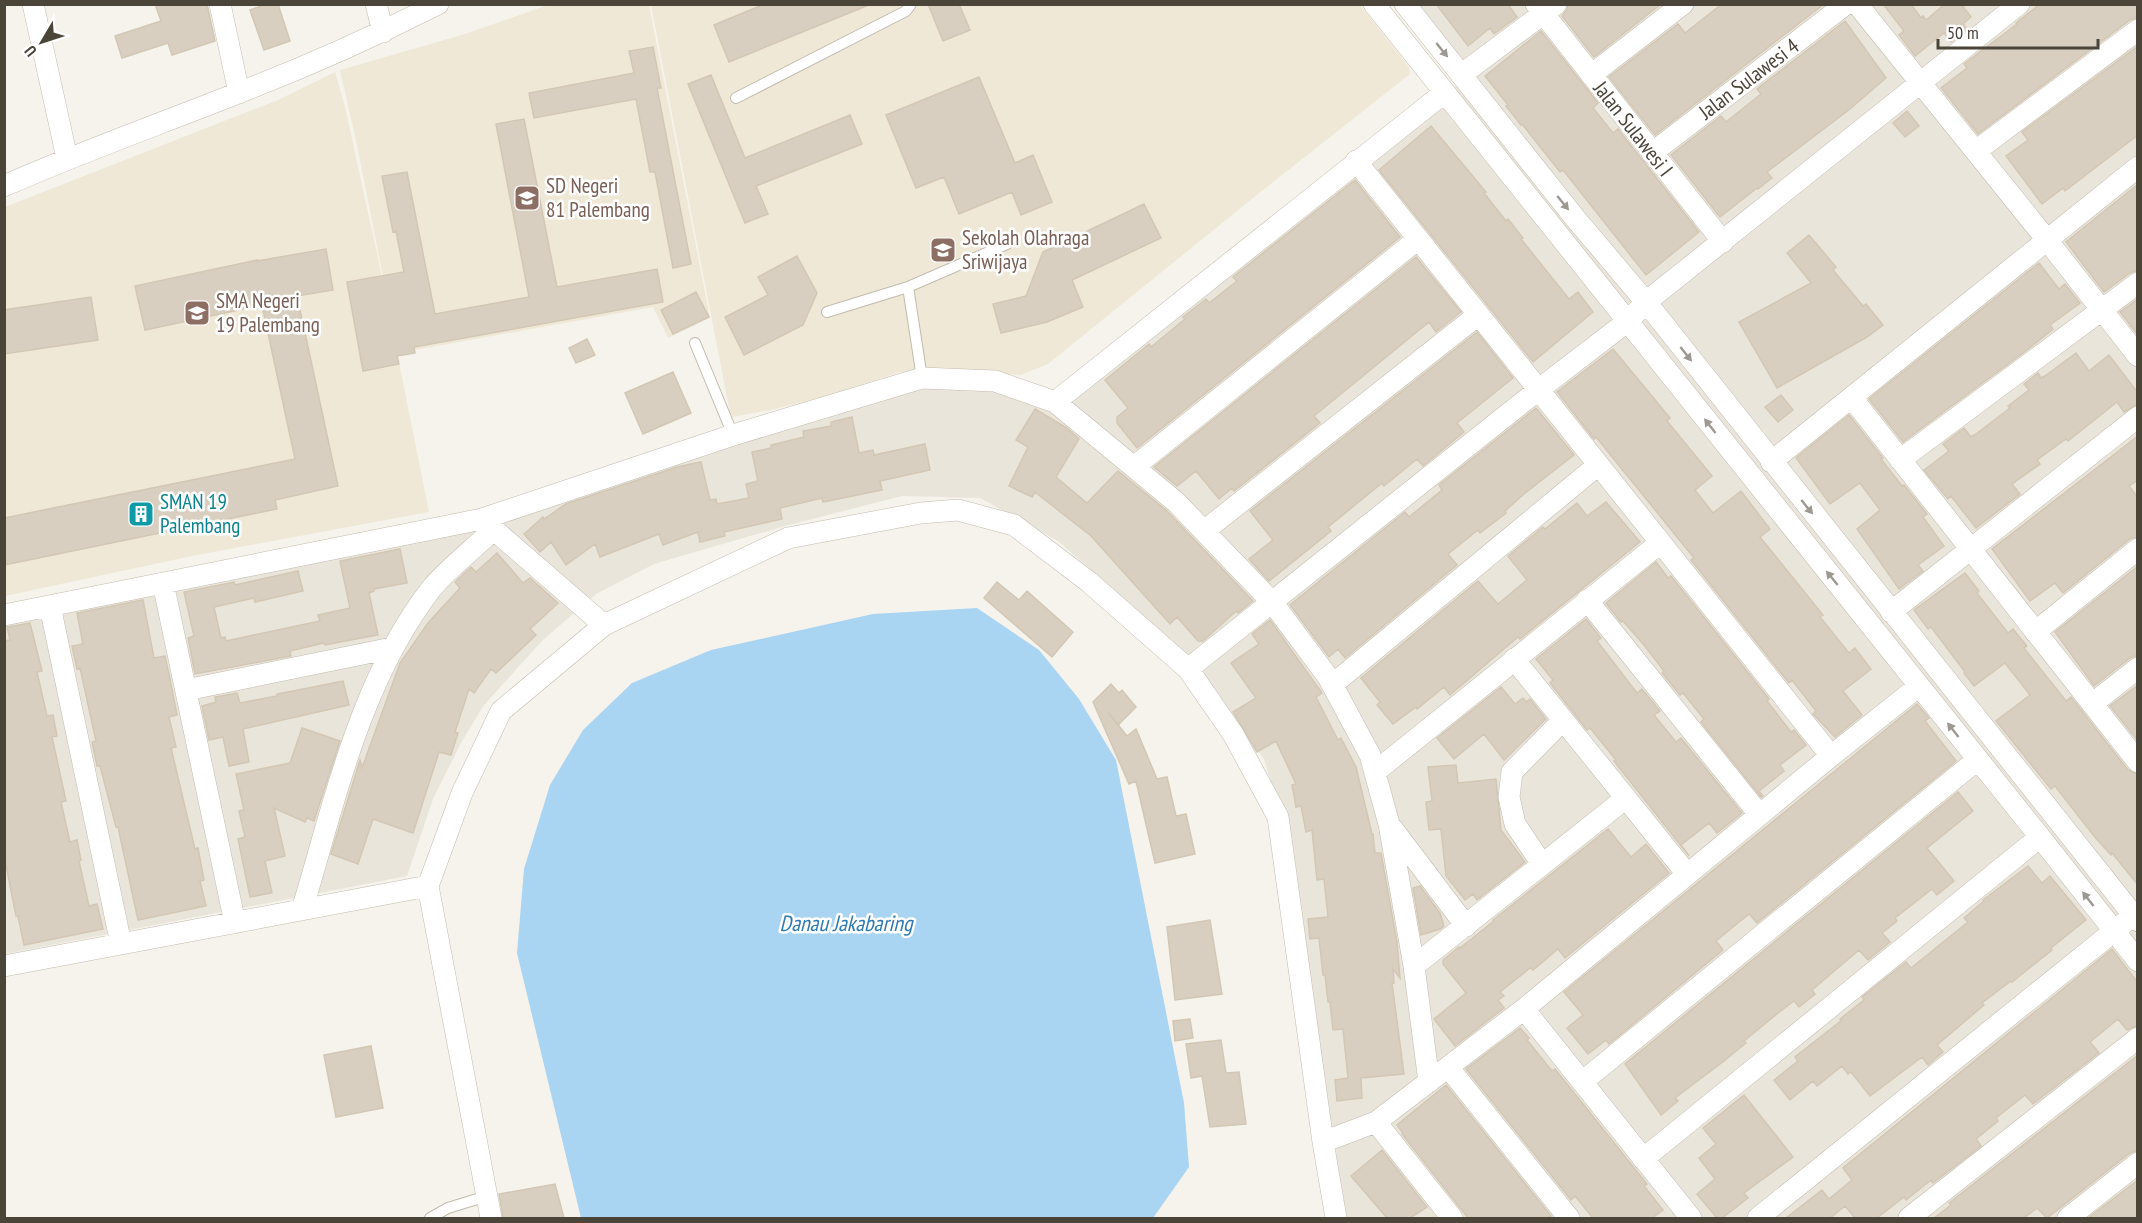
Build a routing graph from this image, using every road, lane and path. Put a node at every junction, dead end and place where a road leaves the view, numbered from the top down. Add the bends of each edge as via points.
1 (33, 4) edge
2 (220, 4) edge
3 (376, 4) edge
4 (438, 4) edge
5 (911, 4) edge
6 (1374, 4) edge
7 (1405, 4) edge
8 (1683, 4) edge
9 (1846, 4) edge
10 (1857, 4) edge
11 (2019, 4) edge
12 (1545, 8) edge
13 (2138, 30) edge
14 (383, 32) junction
15 (1461, 75) junction
16 (1591, 75) junction
17 (1920, 83) junction
18 (239, 93) junction
19 (1444, 93) junction
20 (736, 98) dead end
21 (1976, 151) junction
22 (1652, 153) junction
23 (67, 158) junction
24 (1356, 161) junction
25 (2138, 167) edge
26 (4, 186) edge
27 (1418, 239) junction
28 (2048, 240) junction
29 (1007, 243) dead end
30 (1723, 243) junction
31 (2138, 284) edge
32 (908, 287) junction
33 (1646, 303) junction
34 (2102, 310) junction
35 (827, 312) dead end
36 (1478, 315) junction
37 (1628, 321) junction
38 (695, 343) dead end
39 (2138, 356) edge
40 (922, 378) junction
41 (1538, 390) junction
42 (1852, 398) junction
43 (1055, 402) junction
44 (2138, 417) edge
45 (733, 435) junction
46 (1900, 460) junction
47 (1771, 462) junction
48 (1598, 465) junction
49 (1134, 467) junction
50 (488, 524) junction
51 (1204, 531) junction
52 (1660, 543) junction
53 (2138, 549) edge
54 (1971, 550) junction
55 (163, 583) junction
56 (1587, 600) junction
57 (1272, 602) junction
58 (50, 606) junction
59 (1891, 612) junction
60 (4, 615) edge
61 (604, 625) junction
62 (2035, 632) junction
63 (392, 648) junction
64 (1514, 659) junction
65 (2138, 668) edge
66 (1188, 669) junction
67 (1332, 685) junction
68 (1919, 686) junction
69 (186, 690) junction
70 (2092, 704) junction
71 (1563, 720) junction
72 (1831, 756) junction
73 (1977, 760) junction
74 (2138, 762) edge
75 (1375, 772) junction
76 (1626, 798) junction
77 (1759, 814) junction
78 (1389, 824) junction
79 (2040, 837) junction
80 (1542, 864) junction
81 (1687, 874) junction
82 (428, 886) junction
83 (302, 910) junction
84 (2136, 917) edge
85 (235, 923) junction
86 (1466, 926) junction
87 (2113, 931) junction
88 (121, 944) junction
89 (2138, 961) edge
90 (4, 966) edge
91 (1414, 966) junction
92 (1524, 1009) junction
93 (2138, 1038) edge
94 (1448, 1066) junction
95 (1429, 1082) junction
96 (1582, 1082) junction
97 (1377, 1122) junction
98 (1323, 1142) junction
99 (1643, 1159) junction
100 (2138, 1163) edge
101 (487, 1196) junction
102 (1441, 1210) edge
103 (430, 1218) edge
104 (491, 1218) edge
105 (1336, 1218) edge
106 (1452, 1218) edge
107 (1569, 1218) edge
108 (1691, 1218) edge
109 (1758, 1218) edge
110 (1910, 1218) edge
111 (2068, 1218) edge

1 - 23 street
2 - 18 street
3 - 14 street
4 - 14 street
5 - 20 lane via 906,11
6 - 19 street
7 -> 15 street
8 - 16 street
9 - 22 street, Jalan Sulawesi 4
10 - 17 street
11 - 17 street
12 - 15 street
12 - 16 street, Jalan Sulawesi I
13 - 21 street
14 - 18 street
15 -> 33 street
16 - 22 street, Jalan Sulawesi I
17 - 21 street
17 - 30 street
18 - 23 street
19 - 24 street
19 - 37 street
21 - 28 street
22 - 30 street, Jalan Sulawesi I
23 - 26 street
24 - 27 street
24 - 43 street
25 - 28 street
27 - 36 street
27 - 49 street
28 - 34 street
28 - 42 street
29 - 32 lane
30 - 33 street
31 - 34 street
32 - 35 lane
32 - 40 lane
33 - 37 street
33 -> 47 street
34 - 39 street
34 - 46 street
36 - 41 street
36 - 51 street
37 - 41 street
68 -> 37 street
38 - 45 lane
40 - 43 street via 995,381
40 - 45 street
41 - 48 street
41 - 57 street
42 - 46 street
42 - 47 street
43 - 49 street
44 - 54 street
45 - 50 street
46 - 54 street
47 -> 59 street
48 - 52 street
48 - 67 street
49 - 51 street
50 - 55 street
50 - 61 street
50 - 63 street via 432,588
51 - 57 street
52 - 56 street
52 - 72 street
53 - 62 street
54 - 59 street
54 - 62 street
55 - 58 street
55 - 69 street
56 - 64 street
56 - 77 street
57 - 66 street
57 - 67 street
58 - 60 street
58 - 88 street
59 - 84 street
61 - 66 street via 788,538 921,513 958,510 1014,525 1089,582
61 - 82 street via 501,711 462,793
62 - 70 street
63 - 69 street
63 - 83 street via 357,729
64 - 71 street
64 - 75 street
65 - 70 street
66 - 98 street via 1233,734 1278,817
67 - 75 street via 1370,755
68 - 72 street
73 -> 68 street
69 - 85 street
70 - 74 street
71 - 76 street
71 - 80 street via 1512,772 1509,797 1515,824
72 - 77 street
73 - 79 street
73 - 96 street
75 - 78 street
76 - 80 street
76 - 81 street
77 - 81 street
78 - 86 street
78 - 91 street
87 -> 79 street
79 - 99 street
80 - 86 street
81 - 92 street
82 - 83 street
82 - 101 street
83 - 85 street
84 - 87 street
85 - 88 street
86 - 91 street
87 - 89 street
87 - 109 street
88 - 90 street
91 - 95 street
92 - 94 street
92 - 96 street
93 - 110 street
94 - 95 street
94 - 107 street
95 - 97 street
96 - 99 street
97 - 98 street
97 - 102 street
98 - 105 street
99 - 108 street
100 - 111 street
101 - 103 lane
101 - 104 street
102 - 106 street

